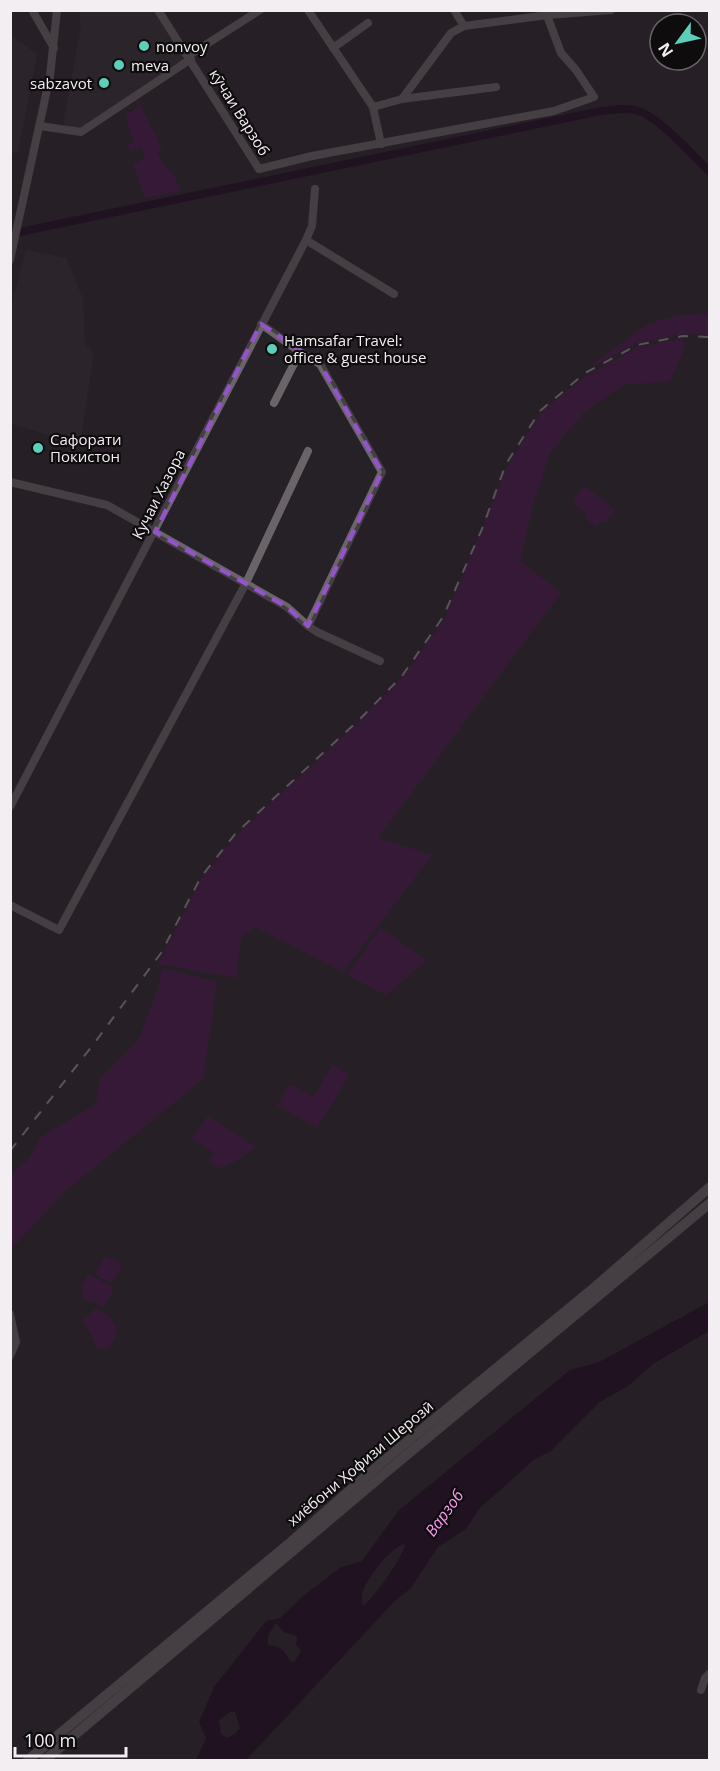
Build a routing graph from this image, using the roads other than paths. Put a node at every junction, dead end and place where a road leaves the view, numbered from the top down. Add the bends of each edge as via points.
1 (32, 10) edge
2 (57, 10) edge
3 (158, 10) edge
4 (260, 10) edge
5 (308, 10) edge
6 (454, 10) edge
7 (611, 10) edge
8 (546, 13) edge
9 (368, 23) dead end
10 (464, 26) junction
11 (333, 48) junction
12 (54, 49) junction
13 (190, 57) junction
14 (496, 87) dead end
15 (402, 99) junction
16 (373, 107) junction
17 (40, 126) junction
18 (381, 144) junction
19 (315, 189) dead end
20 (306, 240) junction
21 (11, 258) edge
22 (394, 294) dead end
23 (261, 324) junction
24 (300, 352) junction
25 (274, 403) dead end
26 (308, 451) dead end
27 (10, 482) edge
28 (155, 532) junction
29 (246, 583) junction
30 (308, 626) junction
31 (380, 661) dead end
32 (10, 807) edge
33 (10, 905) edge
34 (710, 1187) edge
35 (710, 1203) edge
36 (10, 1314) edge
37 (10, 1356) edge
38 (710, 1673) edge
39 (701, 1690) dead end
40 (28, 1761) edge
41 (45, 1761) edge

1 - 12 street
2 - 12 street
3 - 13 street, кӯчаи Варзоб
4 - 13 street
5 - 11 street
6 - 10 street
7 - 8 street
8 - 10 street
8 - 18 street via 561,53 594,97 554,111
9 - 11 street
10 - 15 street via 451,33
11 - 16 street
12 - 17 street
13 - 17 street via 81,132
13 - 18 street, кӯчаи Варзоб via 259,169
14 - 15 street
15 - 16 street
16 - 18 street
17 - 21 street
19 - 20 street, Кучаи Хазора via 312,226
20 - 22 street
20 - 23 street, Кучаи Хазора
23 - 24 street
23 - 28 street, Кучаи Хазора
24 - 25 street
24 - 30 street via 320,364 382,472
26 - 29 street
27 - 28 street via 107,505
28 - 29 street
28 - 32 street, Кучаи Хазора
29 - 30 street via 287,607
29 - 33 street via 59,930
30 - 31 street
34 - 40 main road, хиёбони Ҳофизи Шерозӣ
35 - 41 main road, хиёбони Ҳофизи Шерозӣ
36 - 37 street via 15,1342
38 - 39 street

